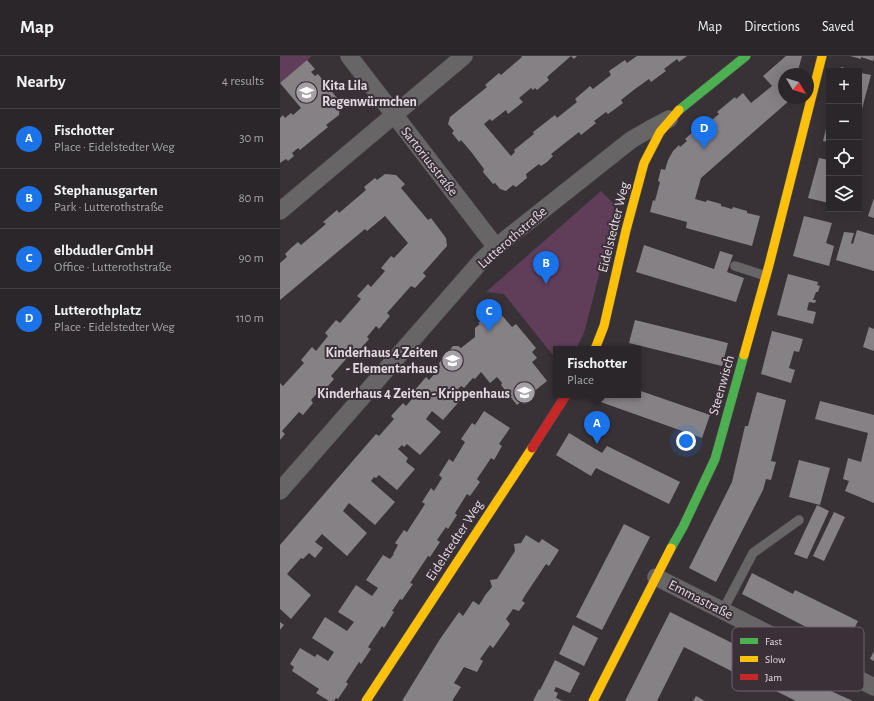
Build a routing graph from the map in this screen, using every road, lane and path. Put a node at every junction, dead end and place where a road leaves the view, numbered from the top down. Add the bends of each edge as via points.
1 (349, 56) edge
2 (464, 56) edge
3 (746, 56) edge
4 (822, 56) edge
5 (394, 115) junction
6 (671, 118) junction
7 (280, 211) edge
8 (496, 247) junction
9 (735, 266) dead end
10 (766, 276) junction
11 (596, 346) edge
12 (564, 398) edge
13 (280, 491) edge
14 (799, 520) dead end
15 (656, 577) junction
16 (723, 610) junction
17 (756, 627) edge
18 (864, 682) edge
19 (874, 687) edge
20 (366, 701) edge
21 (593, 701) edge

1 - 5 street, Sartoriusstraße
2 - 5 street
3 - 6 street, Lutterothstraße via 692,98
4 - 10 street, Steenwisch
5 - 7 street
5 - 8 street, Sartoriusstraße
6 - 8 street, Lutterothstraße via 631,140
6 - 11 street, Eidelstedter Weg via 660,132 644,163 604,326
8 - 13 street, Lutterothstraße
9 - 10 lane
10 - 15 street, Steenwisch via 715,459
12 - 20 street, Eidelstedter Weg
14 - 16 lane via 753,553
15 - 16 street, Emmastraße
15 - 21 street, Steenwisch
16 - 17 street, Emmastraße
18 - 19 street, Emmastraße

